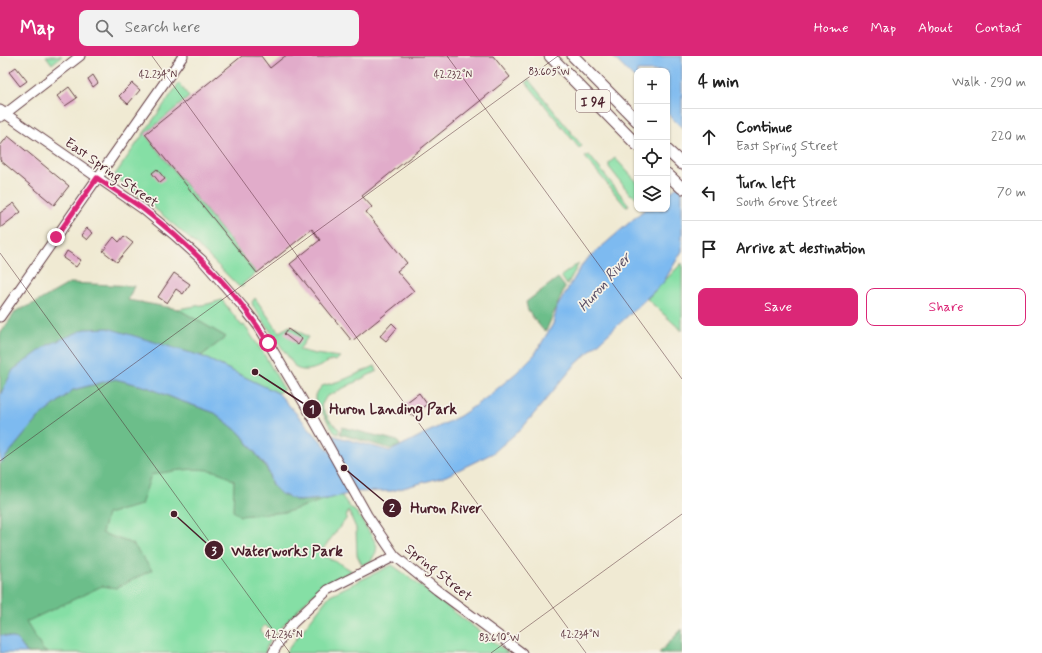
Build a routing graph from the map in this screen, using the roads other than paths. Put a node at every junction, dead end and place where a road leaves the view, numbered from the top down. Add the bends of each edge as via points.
1 (80, 56) edge
2 (183, 56) edge
3 (550, 56) edge
4 (573, 56) edge
5 (2, 114) edge
6 (634, 118) edge
7 (634, 142) edge
8 (670, 153) edge
9 (682, 164) edge
10 (97, 178) junction
11 (0, 318) edge
12 (310, 413) joint
13 (395, 556) junction
14 (273, 653) edge
15 (522, 653) edge

1 - 5 main road
2 - 10 main road
3 - 7 highway, I 94
4 - 6 highway, I 94
5 - 10 main road, East Spring Street
8 - 9 highway
10 - 11 main road
10 - 12 main road, East Spring Street via 143,209 202,260 259,327
12 - 13 main road, Spring Street via 367,515
13 - 14 main road via 328,590 293,624
13 - 15 main road, Spring Street

